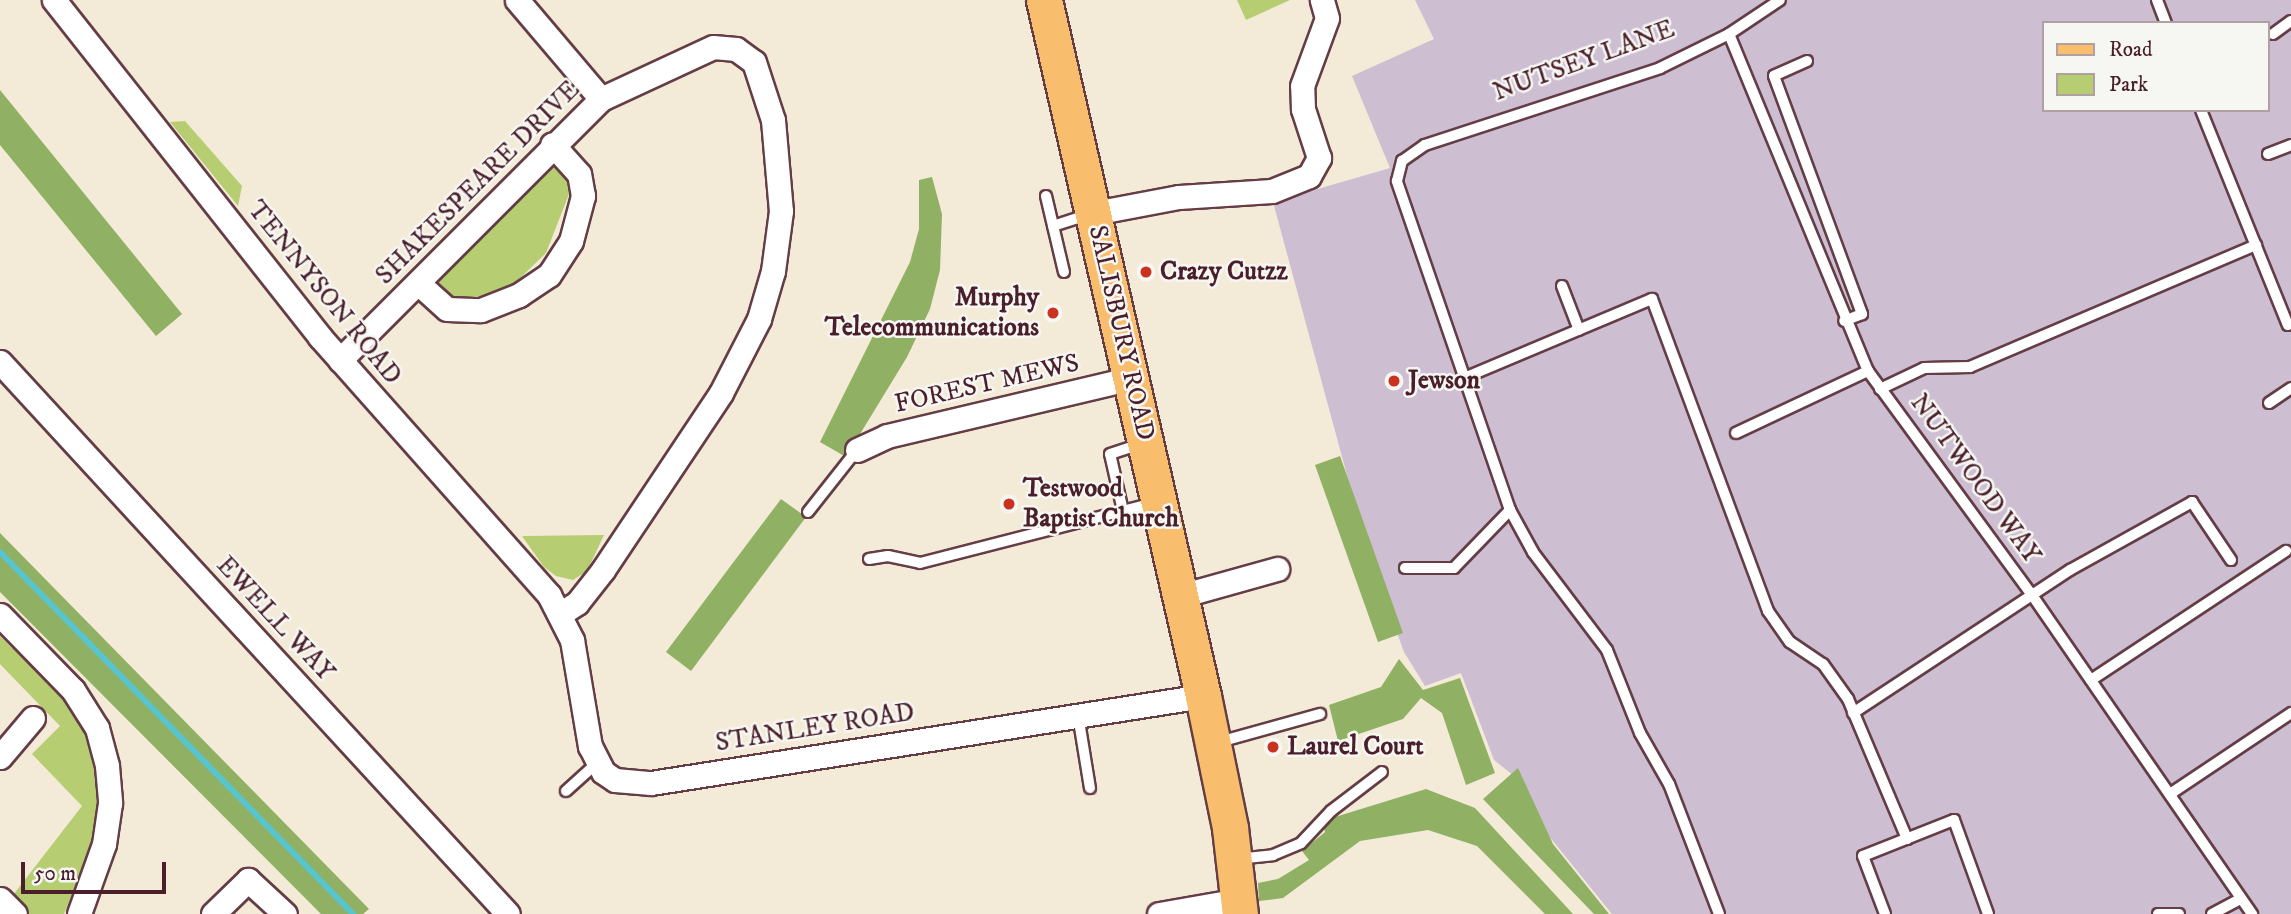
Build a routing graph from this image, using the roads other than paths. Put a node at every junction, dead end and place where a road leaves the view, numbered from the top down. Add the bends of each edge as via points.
1 (54, 0) edge
2 (517, 0) edge
3 (1044, 0) edge
4 (1322, 0) edge
5 (1780, 0) edge
6 (2157, 0) edge
7 (2165, 21) edge
8 (2291, 21) edge
9 (1729, 34) junction
10 (2273, 34) dead end
11 (1807, 61) dead end
12 (601, 99) junction
13 (2202, 112) edge
14 (552, 144) junction
15 (2291, 145) edge
16 (2268, 154) dead end
17 (1046, 196) dead end
18 (1094, 213) junction
19 (1053, 226) junction
20 (2256, 246) junction
21 (1064, 272) dead end
22 (418, 283) junction
23 (1562, 286) dead end
24 (1844, 321) junction
25 (2288, 325) dead end
26 (1579, 330) junction
27 (340, 360) junction
28 (0, 362) edge
29 (1868, 371) junction
30 (1132, 378) junction
31 (1464, 378) junction
32 (2291, 388) edge
33 (1880, 389) junction
34 (2269, 402) dead end
35 (1736, 433) dead end
36 (1146, 442) junction
37 (857, 450) joint
38 (1159, 502) junction
39 (1510, 510) junction
40 (1123, 511) junction
41 (808, 512) dead end
42 (2286, 551) dead end
43 (869, 559) dead end
44 (2231, 561) dead end
45 (1405, 568) dead end
46 (1277, 569) dead end
47 (2032, 595) junction
48 (1180, 596) junction
49 (560, 614) junction
50 (0, 615) edge
51 (2091, 680) junction
52 (1203, 696) junction
53 (1853, 713) junction
54 (2291, 713) edge
55 (1320, 714) dead end
56 (1078, 715) junction
57 (33, 718) dead end
58 (1213, 744) junction
59 (0, 757) edge
60 (597, 763) junction
61 (1382, 772) dead end
62 (1090, 788) dead end
63 (566, 791) dead end
64 (2170, 794) junction
65 (1907, 839) junction
66 (1234, 860) junction
67 (2240, 899) junction
68 (0, 900) edge
69 (1239, 907) edge
70 (82, 913) edge
71 (15, 914) edge
72 (213, 914) edge
73 (285, 914) edge
74 (508, 914) edge
75 (1159, 914) edge
76 (1719, 914) edge
77 (1885, 914) edge
78 (1988, 914) edge
79 (2158, 914) edge
80 (2179, 914) edge
81 (2212, 914) edge
82 (2252, 914) edge

1 - 27 street, TENNYSON ROAD
2 - 12 street
3 - 18 main road, SALISBURY ROAD
4 - 18 street via 1327,18 1304,75 1302,97 1319,158 1315,170 1303,181 1280,189 1178,198
5 - 9 lane, NUTSEY LANE
6 - 7 lane
8 - 10 lane
9 - 24 lane, NUTWOOD WAY
9 - 31 lane, NUTSEY LANE via 1660,68 1424,145 1402,160 1396,181 1399,192
11 - 24 lane via 1774,76 1862,314
12 - 14 street, SHAKESPEARE DRIVE
12 - 49 street, SHAKESPEARE DRIVE via 709,48 728,47 746,54 758,70 770,110 781,211 765,300 736,367 594,583
13 - 20 lane
14 - 22 street, SHAKESPEARE DRIVE
14 - 22 street via 579,174 583,196 570,242 549,275 519,295 481,310 447,309
15 - 16 lane
17 - 19 lane
18 - 19 lane
18 - 30 main road, SALISBURY ROAD
19 - 21 lane
20 - 25 lane
20 - 33 lane via 1970,367 1924,368
22 - 27 street, SHAKESPEARE DRIVE
23 - 26 lane
24 - 29 lane, NUTWOOD WAY
26 - 31 lane
26 - 53 lane via 1652,299 1768,611 1790,642 1830,672
27 - 49 street, TENNYSON ROAD via 519,556
28 - 74 street, EWELL WAY
29 - 33 lane, NUTWOOD WAY
29 - 35 lane
30 - 36 main road, SALISBURY ROAD
30 - 37 street, FOREST MEWS via 887,436
31 - 39 lane
32 - 34 lane
33 - 47 lane, NUTWOOD WAY
36 - 38 main road, SALISBURY ROAD
36 - 40 lane via 1110,454
37 - 41 lane
38 - 40 lane
38 - 48 main road, SALISBURY ROAD
39 - 45 lane via 1454,569
39 - 76 lane via 1533,552 1600,637 1640,733 1669,784
40 - 43 lane via 920,563 888,556
42 - 51 lane
44 - 47 lane via 2192,502
46 - 48 street
47 - 51 lane, NUTWOOD WAY
47 - 53 lane
48 - 52 main road, SALISBURY ROAD
49 - 60 street via 572,639 590,746
50 - 70 street via 73,690 97,729 110,803 104,844
51 - 64 lane, NUTWOOD WAY
52 - 56 street, STANLEY ROAD
52 - 58 main road, SALISBURY ROAD
53 - 65 lane
54 - 64 lane
55 - 58 lane
56 - 60 street, STANLEY ROAD via 651,783 615,780
56 - 62 lane
57 - 59 street
58 - 66 main road, SALISBURY ROAD
60 - 63 lane
61 - 66 lane via 1331,811 1301,844 1273,855
64 - 67 lane, NUTWOOD WAY
65 - 77 lane via 1863,856
65 - 78 lane via 1954,821
66 - 69 main road, SALISBURY ROAD
67 - 81 lane
67 - 82 lane, NUTWOOD WAY
68 - 71 street
69 - 75 street
72 - 73 street via 248,880
79 - 80 lane

